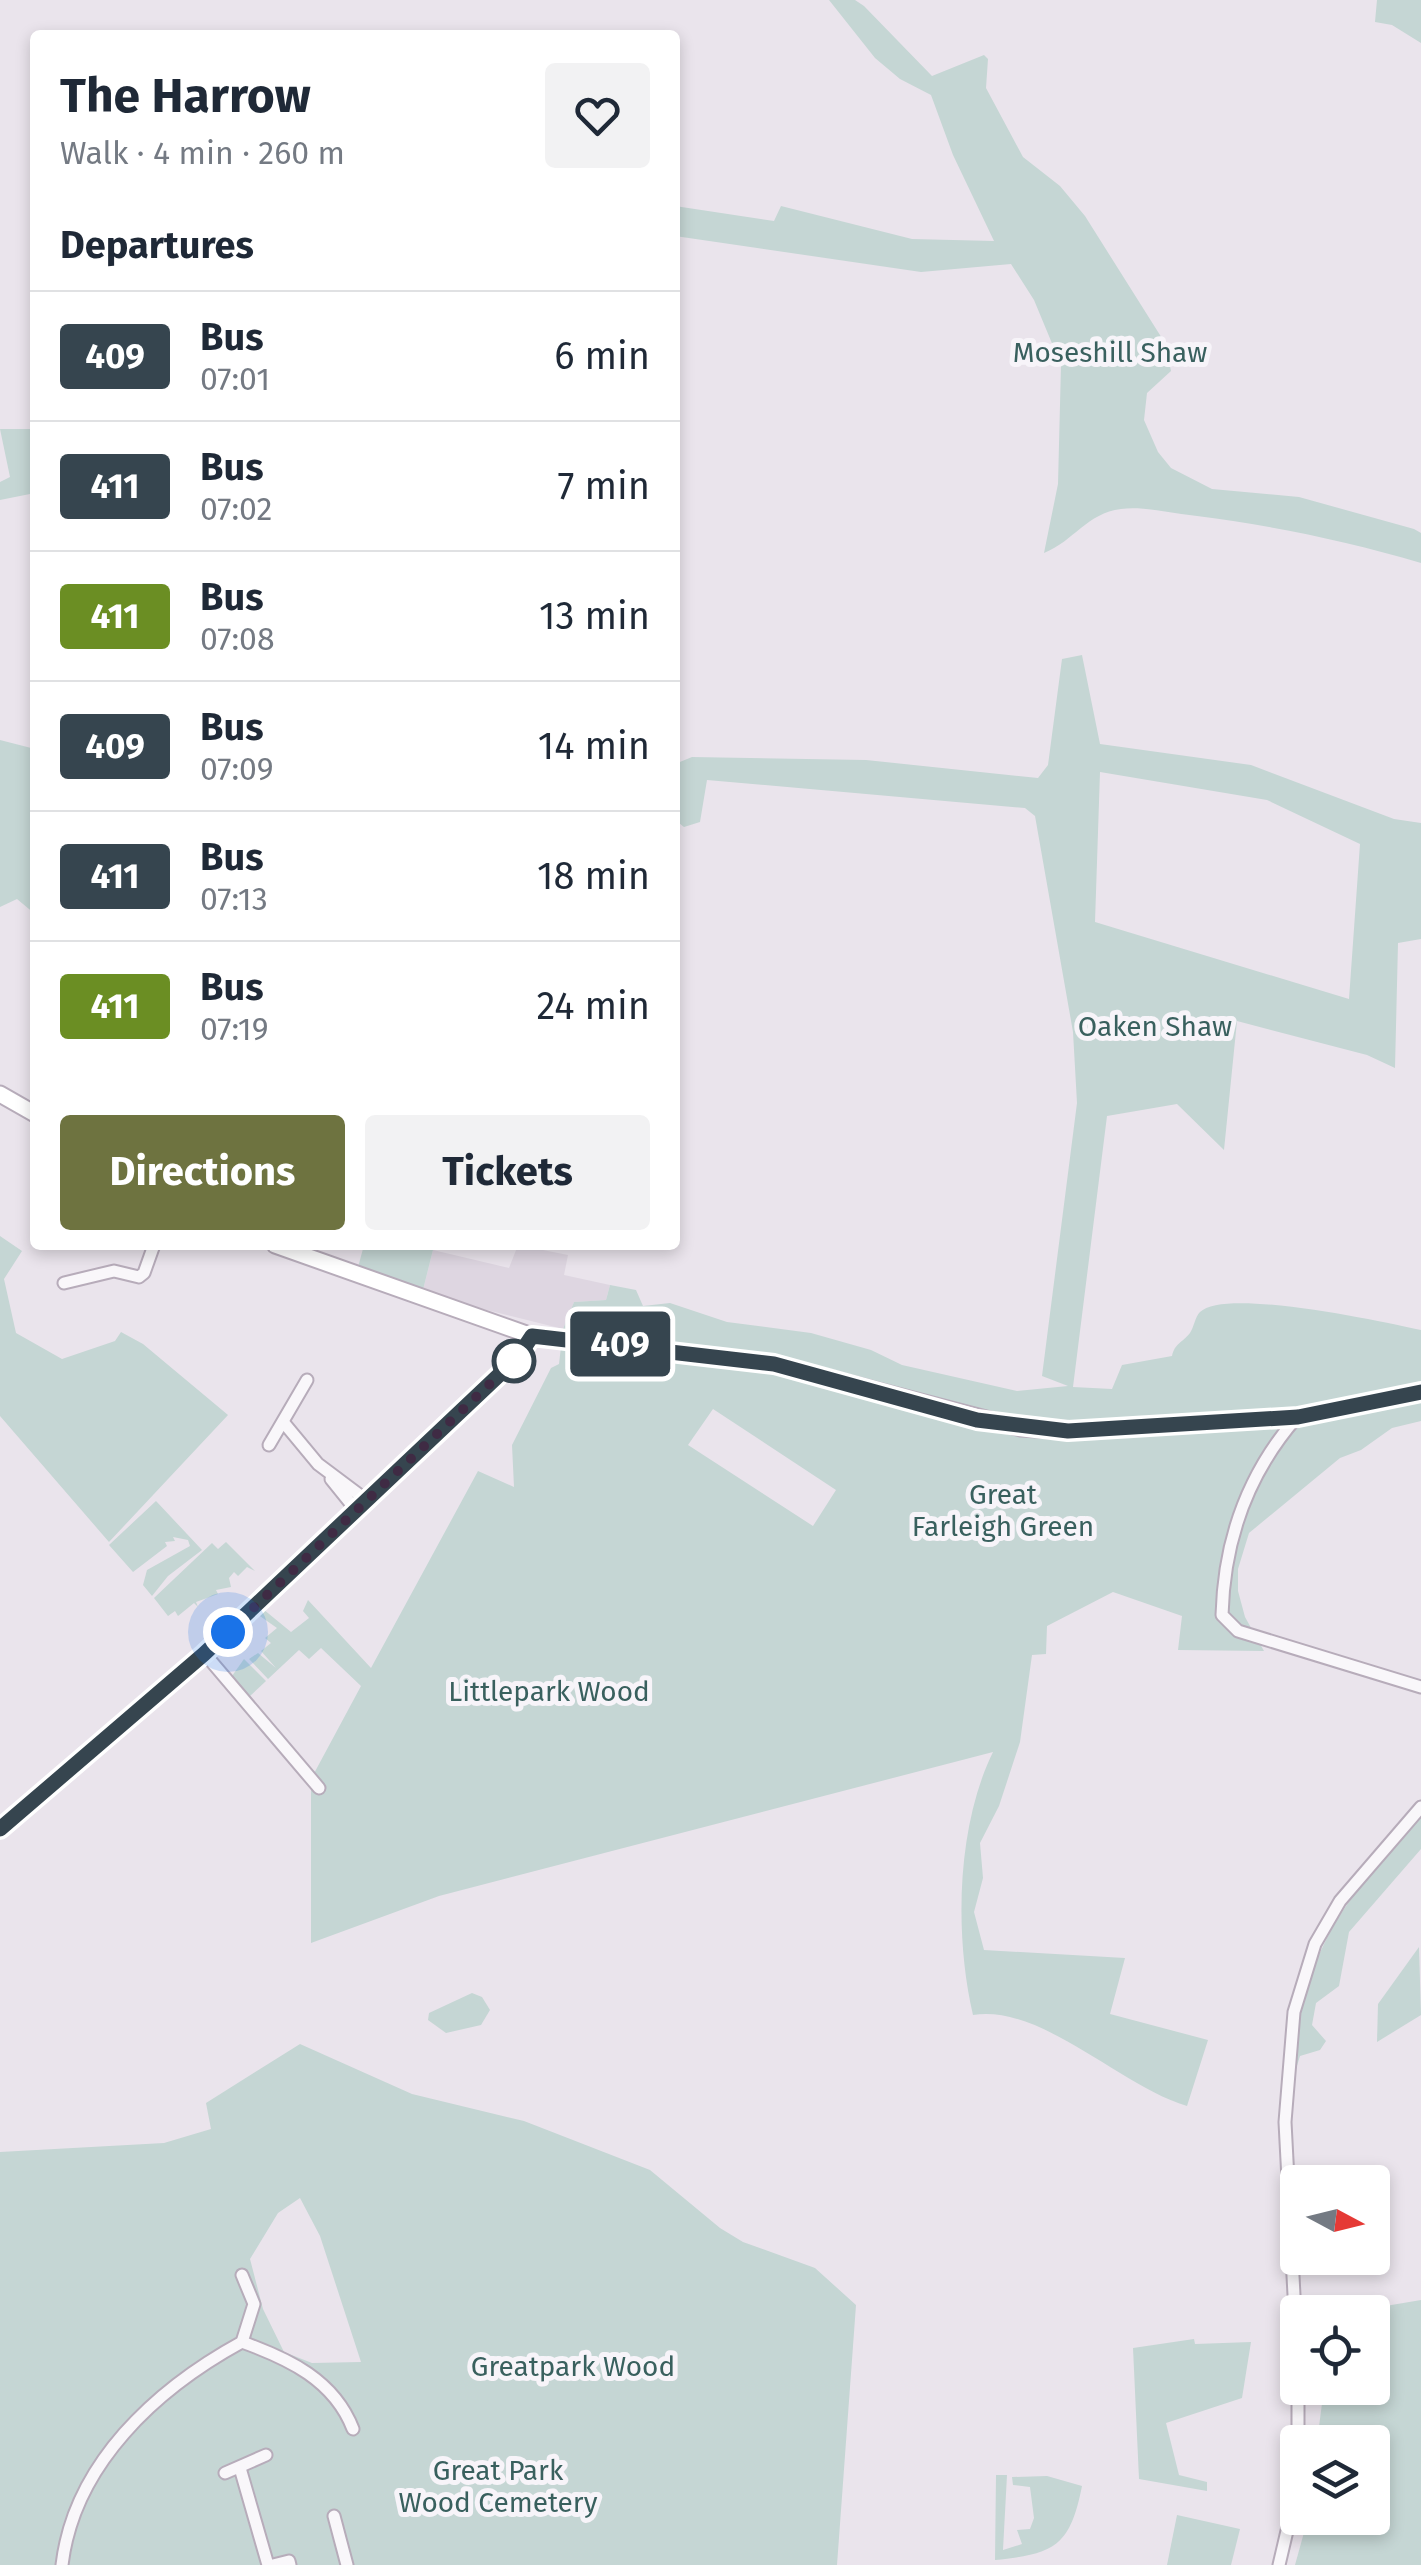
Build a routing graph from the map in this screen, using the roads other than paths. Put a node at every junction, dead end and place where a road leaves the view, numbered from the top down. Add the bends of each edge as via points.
1 (0, 1094) edge
2 (30, 1111) edge
3 (152, 1250) edge
4 (288, 1250) edge
5 (64, 1283) dead end
6 (532, 1336) junction
7 (307, 1380) dead end
8 (1421, 1392) edge
9 (1298, 1417) junction
10 (1262, 1420) junction
11 (284, 1424) junction
12 (1278, 1439) junction
13 (269, 1445) dead end
14 (361, 1505) junction
15 (204, 1654) junction
16 (1421, 1687) edge
17 (319, 1788) dead end
18 (1421, 1807) edge
19 (0, 1828) edge
20 (242, 2275) dead end
21 (1294, 2295) edge
22 (242, 2342) junction
23 (353, 2429) dead end
24 (266, 2455) dead end
25 (240, 2468) junction
26 (224, 2473) dead end
27 (334, 2516) dead end
28 (1285, 2535) edge
29 (62, 2565) edge
30 (270, 2565) edge
31 (290, 2565) edge
32 (347, 2565) edge
33 (1278, 2565) edge

1 - 2 street
3 - 5 street via 139,1276 114,1271
4 - 6 street
6 - 10 street via 774,1364 1020,1428
6 - 14 street via 518,1357
7 - 11 street
8 - 9 street
9 - 10 street
9 - 12 street
10 - 12 street
11 - 13 street
11 - 14 street
12 - 16 street via 1249,1487 1229,1550 1222,1615 1238,1631
14 - 15 street
15 - 17 street
15 - 19 street
18 - 21 street via 1340,1901 1314,1944 1295,2008 1285,2122
20 - 22 street via 254,2304
22 - 23 street via 315,2378 334,2395
22 - 29 street via 182,2380 132,2424 77,2500
24 - 25 street
25 - 26 street
25 - 30 street
27 - 32 street
28 - 33 street
30 - 31 street

